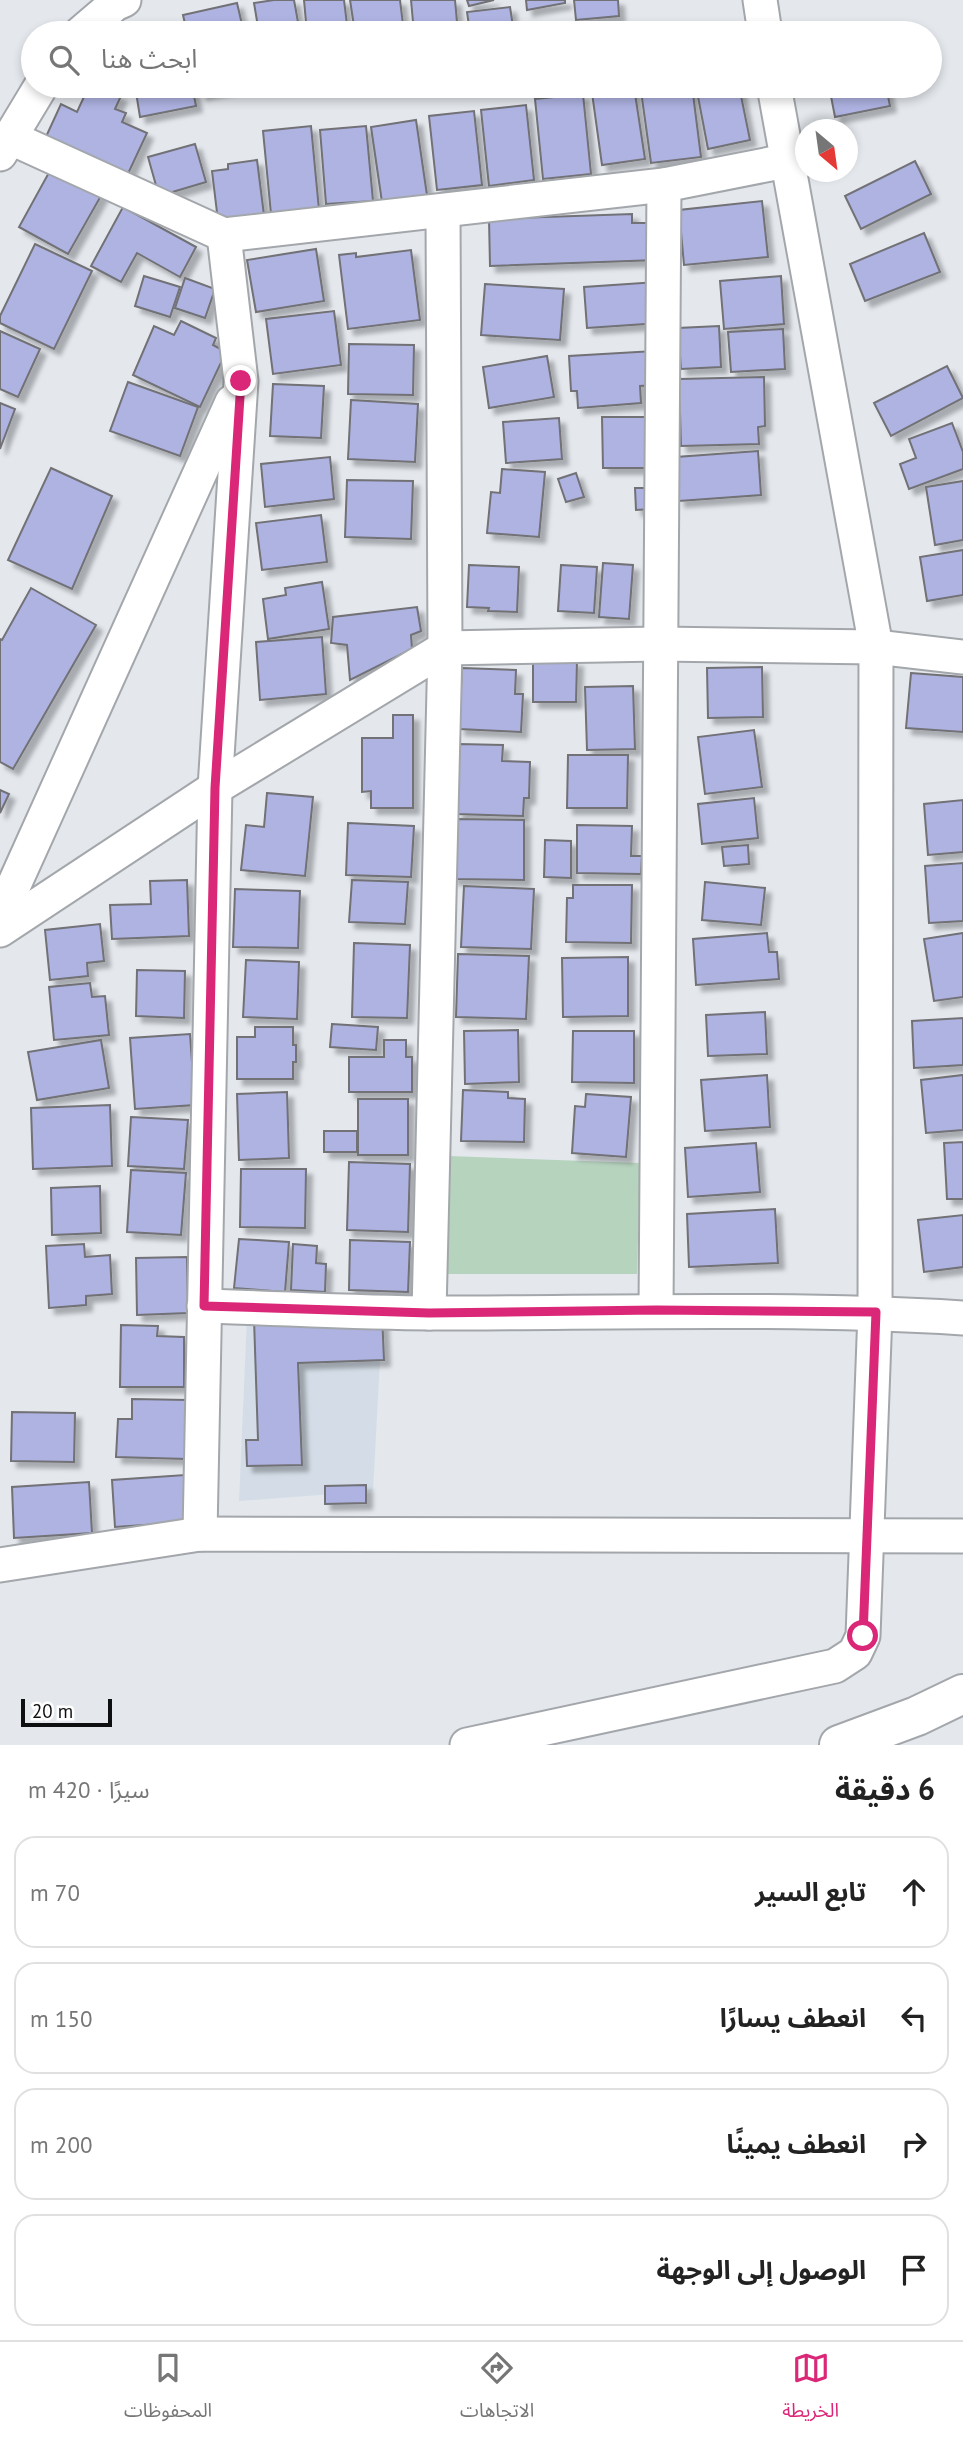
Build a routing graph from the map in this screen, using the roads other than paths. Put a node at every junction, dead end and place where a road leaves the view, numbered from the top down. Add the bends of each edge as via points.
1 (124, 0) edge
2 (760, 0) edge
3 (95, 21) edge
4 (763, 21) edge
5 (34, 98) edge
6 (778, 98) edge
7 (4, 146) edge
8 (795, 157) edge
9 (795, 160) edge
10 (800, 182) edge
11 (664, 185) junction
12 (443, 212) junction
13 (224, 235) junction
14 (241, 381) junction
15 (659, 644) junction
16 (876, 647) junction
17 (445, 648) junction
18 (963, 657) edge
19 (215, 788) junction
20 (0, 916) edge
21 (0, 930) edge
22 (204, 1306) junction
23 (656, 1310) junction
24 (876, 1312) junction
25 (429, 1313) junction
26 (963, 1318) edge
27 (200, 1534) junction
28 (867, 1535) junction
29 (963, 1536) edge
30 (0, 1565) edge
31 (963, 1694) edge
32 (467, 1745) edge
33 (839, 1745) edge

1 - 3 street
2 - 4 street
5 - 7 street
6 - 8 street
7 - 13 street
9 - 11 street
10 - 16 street
11 - 12 street
11 - 15 street
12 - 13 street
12 - 17 street
13 - 14 street
14 - 19 street
14 - 20 street
15 - 16 street
15 - 17 street
15 - 23 street
16 - 18 street
16 - 24 street
17 - 19 street
17 - 25 street
19 - 21 street
19 - 22 street
22 - 25 street
22 - 27 street
23 - 24 street
23 - 25 street
24 - 26 street
24 - 28 street
27 - 28 street
27 - 30 street
28 - 29 street
28 - 32 street via 863,1636 855,1653 835,1666
31 - 33 main road

